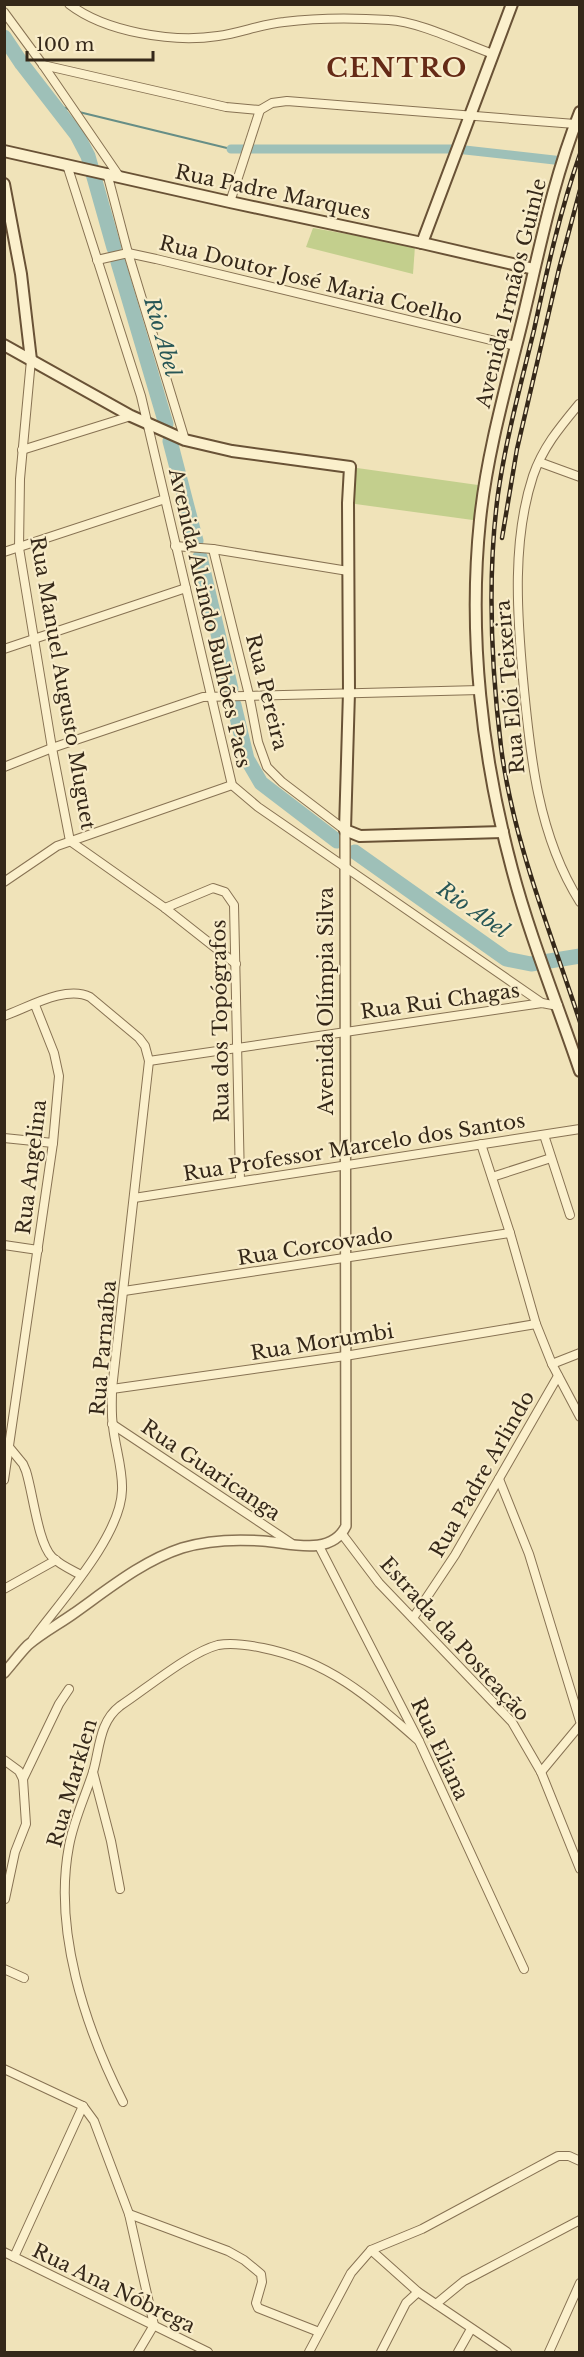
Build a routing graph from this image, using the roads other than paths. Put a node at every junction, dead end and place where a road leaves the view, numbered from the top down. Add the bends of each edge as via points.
1 (69, 4) edge
2 (512, 4) edge
3 (4, 12) edge
4 (493, 54) junction
5 (44, 65) junction
6 (260, 110) junction
7 (579, 112) edge
8 (468, 115) junction
9 (575, 124) junction
10 (4, 151) edge
11 (71, 165) junction
12 (105, 173) junction
13 (119, 176) junction
14 (4, 184) edge
15 (230, 202) junction
16 (422, 243) junction
17 (126, 253) junction
18 (101, 259) junction
19 (534, 269) junction
20 (4, 345) edge
21 (516, 346) junction
22 (31, 360) junction
23 (579, 404) edge
24 (131, 416) junction
25 (153, 426) junction
26 (182, 439) junction
27 (22, 450) junction
28 (539, 462) junction
29 (579, 477) edge
30 (165, 499) junction
31 (179, 546) junction
32 (19, 548) junction
33 (210, 549) junction
34 (4, 552) edge
35 (348, 571) junction
36 (186, 588) junction
37 (33, 640) junction
38 (4, 649) edge
39 (480, 690) junction
40 (349, 692) junction
41 (246, 695) junction
42 (211, 697) junction
43 (52, 748) junction
44 (4, 767) edge
45 (232, 785) junction
46 (503, 832) junction
47 (345, 834) junction
48 (70, 841) junction
49 (344, 861) junction
50 (4, 882) edge
51 (579, 902) edge
52 (165, 908) junction
53 (236, 964) junction
54 (542, 1003) junction
55 (35, 1005) junction
56 (558, 1006) junction
57 (4, 1016) edge
58 (345, 1031) junction
59 (236, 1048) junction
60 (149, 1061) junction
61 (579, 1071) edge
62 (579, 1130) edge
63 (544, 1135) junction
64 (4, 1138) edge
65 (53, 1143) junction
66 (481, 1144) junction
67 (551, 1158) junction
68 (345, 1166) junction
69 (492, 1177) junction
70 (240, 1181) junction
71 (134, 1198) junction
72 (570, 1215) dead end
73 (510, 1233) junction
74 (4, 1245) edge
75 (38, 1250) junction
76 (345, 1259) junction
77 (124, 1292) junction
78 (536, 1324) junction
79 (579, 1353) edge
80 (345, 1356) junction
81 (552, 1364) junction
82 (558, 1376) junction
83 (112, 1389) junction
84 (579, 1417) edge
85 (112, 1424) junction
86 (9, 1447) junction
87 (499, 1479) junction
88 (4, 1480) edge
89 (342, 1534) junction
90 (291, 1543) junction
91 (319, 1546) junction
92 (56, 1560) junction
93 (81, 1575) junction
94 (4, 1589) edge
95 (413, 1618) junction
96 (28, 1645) junction
97 (4, 1673) edge
98 (69, 1689) dead end
99 (579, 1723) edge
100 (419, 1741) junction
101 (4, 1760) edge
102 (93, 1772) junction
103 (541, 1772) junction
104 (23, 1779) junction
105 (579, 1869) edge
106 (120, 1889) dead end
107 (5, 1899) edge
108 (4, 1969) edge
109 (524, 1969) dead end
110 (24, 1978) dead end
111 (4, 2069) edge
112 (123, 2102) dead end
113 (83, 2106) junction
114 (579, 2161) edge
115 (129, 2214) junction
116 (579, 2220) edge
117 (370, 2250) junction
118 (4, 2252) edge
119 (14, 2257) junction
120 (579, 2283) edge
121 (418, 2292) junction
122 (436, 2304) junction
123 (154, 2325) junction
124 (471, 2329) junction
125 (320, 2332) junction
126 (138, 2352) edge
127 (208, 2352) edge
128 (309, 2352) edge
129 (381, 2352) edge
130 (458, 2352) edge
131 (507, 2352) edge
132 (549, 2352) edge

1 - 4 street via 108,25 181,38 214,37 292,21 391,20
2 - 4 main road
3 - 5 street
4 - 8 main road
5 - 6 street via 211,104
5 - 13 street
6 - 8 street via 287,101
6 - 15 street
7 - 9 main road, Avenida Irmãos Guinle
8 - 9 street
8 - 16 main road
9 - 19 main road, Avenida Irmãos Guinle
10 - 11 main road, Rua Padre Marques
11 - 12 main road, Rua Padre Marques
11 - 18 street, Avenida Alcindo Bulhões Paes
12 - 13 main road, Rua Padre Marques
12 - 17 street, Avenida Alcindo Bulhões Paes
13 - 15 main road, Rua Padre Marques
14 - 22 main road, Rua Manuel Augusto Muguet via 21,274
15 - 16 main road, Rua Padre Marques
16 - 19 main road, Rua Padre Marques
17 - 18 street, Rua Doutor José Maria Coelho
17 - 21 street, Rua Doutor José Maria Coelho
17 - 26 street, Avenida Alcindo Bulhões Paes
18 - 25 street, Avenida Alcindo Bulhões Paes
19 - 21 main road, Avenida Irmãos Guinle
20 - 22 main road
21 - 39 main road, Avenida Irmãos Guinle via 480,521 476,591
22 - 24 main road
22 - 27 street, Rua Manuel Augusto Muguet
23 - 28 street, Rua Elói Teixeira via 554,433
24 - 25 main road
24 - 27 street
25 - 26 main road
25 - 30 street, Avenida Alcindo Bulhões Paes
26 - 35 main road, Avenida Olímpia Silva via 232,451 350,467
27 - 32 street, Rua Manuel Augusto Muguet
28 - 29 street
28 - 51 street, Rua Elói Teixeira via 524,509 520,544 518,604 525,700 544,818 558,862
30 - 31 street, Avenida Alcindo Bulhões Paes
30 - 32 street
31 - 33 street
31 - 36 street, Avenida Alcindo Bulhões Paes
32 - 34 street
32 - 37 street, Rua Manuel Augusto Muguet
33 - 35 street
33 - 41 street, Rua Pereira
35 - 40 main road, Avenida Olímpia Silva
36 - 37 street
36 - 42 street, Avenida Alcindo Bulhões Paes
37 - 38 street
37 - 43 street, Rua Manuel Augusto Muguet
39 - 40 street
39 - 46 main road, Avenida Irmãos Guinle
40 - 41 street
40 - 47 main road, Avenida Olímpia Silva
41 - 42 street
41 - 47 street, Rua Pereira via 267,767
42 - 43 street via 193,699
42 - 45 street, Avenida Alcindo Bulhões Paes
43 - 44 street
43 - 48 street, Rua Manuel Augusto Muguet
45 - 48 street
45 - 49 street, Avenida Alcindo Bulhões Paes via 258,807
46 - 47 main road, Rua Pereira
46 - 56 main road, Avenida Irmãos Guinle via 521,903
47 - 49 street, Avenida Olímpia Silva
48 - 50 street
48 - 52 street, Rua Manuel Augusto Muguet
49 - 54 street, Avenida Alcindo Bulhões Paes
49 - 58 street, Avenida Olímpia Silva
52 - 53 street, Rua Manuel Augusto Muguet
52 - 53 street, Rua dos Topógrafos via 213,888 225,892 234,905
53 - 59 street, Rua dos Topógrafos
54 - 56 street, Rua Rui Chagas
54 - 58 street, Rua Rui Chagas
55 - 57 street
55 - 60 street via 64,993 90,997 140,1038
55 - 65 street, Rua Angelina via 59,1070
56 - 61 main road, Avenida Irmãos Guinle
58 - 59 street, Rua Rui Chagas
58 - 68 street, Avenida Olímpia Silva
59 - 60 street, Rua Rui Chagas
59 - 70 street, Rua dos Topógrafos
60 - 71 street, Rua Parnaíba
62 - 63 street, Rua Professor Marcelo dos Santos
63 - 66 street, Rua Professor Marcelo dos Santos
63 - 67 street
64 - 65 street
65 - 75 street, Rua Angelina
66 - 68 street, Rua Professor Marcelo dos Santos
66 - 69 street
67 - 69 street
67 - 72 street
68 - 70 street, Rua Professor Marcelo dos Santos
68 - 76 street, Avenida Olímpia Silva
69 - 73 street
70 - 71 street, Rua Professor Marcelo dos Santos
71 - 77 street, Rua Parnaíba
73 - 76 street, Rua Corcovado
73 - 78 street
74 - 75 street
75 - 86 street, Rua Angelina
76 - 77 street, Rua Corcovado
76 - 80 street, Avenida Olímpia Silva
77 - 83 street, Rua Parnaíba
78 - 80 street, Rua Morumbi
78 - 81 street
79 - 81 street
80 - 83 street, Rua Morumbi
80 - 89 street, Avenida Olímpia Silva via 347,1519
81 - 82 street
82 - 84 street
82 - 87 street, Rua Padre Arlindo
83 - 85 street, Rua Parnaíba
85 - 90 street, Rua Guaricanga
85 - 93 street, Rua Parnaíba via 122,1478 121,1503 112,1529
86 - 88 street, Rua Angelina
86 - 92 street via 23,1464 44,1544
87 - 95 street, Rua Padre Arlindo
87 - 99 street via 528,1554
89 - 91 street
89 - 95 street, Estrada da Posteação via 379,1583
90 - 91 street
90 - 96 street via 222,1541 167,1554
91 - 100 street, Rua Eliana
92 - 93 street
92 - 94 street
93 - 96 street, Rua Parnaíba
95 - 103 street, Estrada da Posteação via 506,1715
96 - 97 street
98 - 104 street
99 - 103 street
100 - 102 street, Rua Marklen via 358,1689 323,1668 278,1651 227,1644 192,1657 114,1710 104,1723
100 - 109 street, Rua Eliana
101 - 104 street
102 - 106 street
102 - 112 street, Rua Marklen via 76,1815 69,1847 64,1894 67,1930 96,2043
103 - 105 street, Estrada da Posteação
104 - 107 street via 26,1824 15,1852
108 - 110 street
111 - 113 street
113 - 115 street via 98,2129
113 - 119 street
114 - 117 street via 558,2156 422,2229
115 - 123 street
115 - 125 street via 237,2256 262,2276 258,2308
116 - 122 street via 464,2281
117 - 121 street
117 - 125 street via 351,2273
118 - 119 street, Rua Ana Nóbrega
119 - 123 street, Rua Ana Nóbrega
120 - 132 street
121 - 122 street
121 - 129 street via 406,2303
122 - 124 street
123 - 126 street
123 - 127 street, Rua Ana Nóbrega
124 - 130 street
124 - 131 street
125 - 128 street

